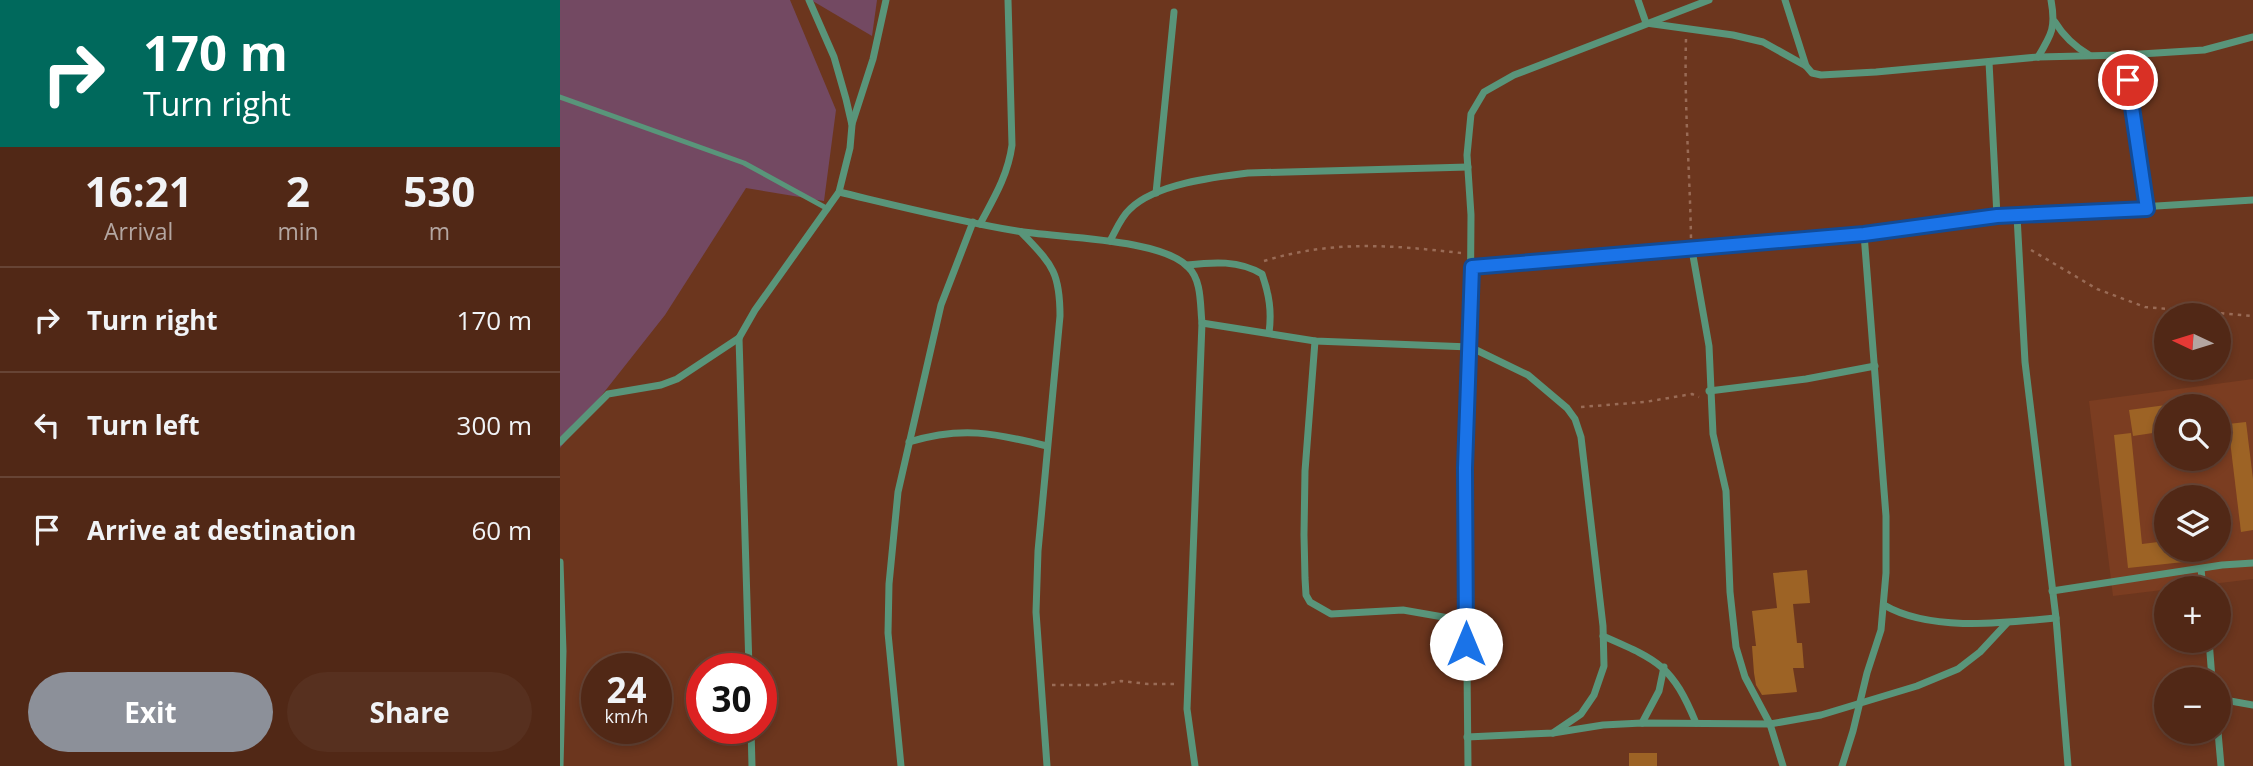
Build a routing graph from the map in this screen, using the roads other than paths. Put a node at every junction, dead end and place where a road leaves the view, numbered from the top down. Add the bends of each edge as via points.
1 (809, 0) edge
2 (886, 0) edge
3 (1008, 0) edge
4 (1638, 0) edge
5 (1709, 0) edge
6 (1785, 0) edge
7 (2052, 0) edge
8 (1174, 12) dead end
9 (2055, 22) junction
10 (1646, 23) junction
11 (2253, 37) edge
12 (2125, 55) junction
13 (2090, 56) junction
14 (2038, 57) junction
15 (1989, 62) junction
16 (1806, 66) junction
17 (560, 97) edge
18 (852, 125) junction
19 (1468, 167) junction
20 (839, 192) junction
21 (1156, 193) junction
22 (2253, 200) edge
23 (828, 209) junction
24 (2147, 209) junction
25 (1997, 216) junction
26 (2017, 216) junction
27 (976, 223) junction
28 (1020, 231) junction
29 (1864, 234) junction
30 (1110, 241) junction
31 (1692, 250) junction
32 (1187, 265) junction
33 (1472, 267) junction
34 (1202, 323) junction
35 (1269, 333) junction
36 (739, 338) junction
37 (1315, 341) junction
38 (1470, 347) junction
39 (1875, 366) junction
40 (1709, 391) junction
41 (560, 442) edge
42 (909, 442) junction
43 (1047, 446) junction
44 (560, 562) edge
45 (2253, 563) edge
46 (2202, 569) junction
47 (2202, 576) edge
48 (2052, 590) junction
49 (1884, 605) junction
50 (2056, 618) junction
51 (1466, 621) junction
52 (2007, 623) junction
53 (1603, 636) junction
54 (749, 653) edge
55 (1664, 667) junction
56 (2231, 701) edge
57 (1860, 704) junction
58 (2253, 705) edge
59 (1642, 723) junction
60 (1696, 723) junction
61 (1770, 724) junction
62 (1553, 733) junction
63 (1467, 737) junction
64 (751, 744) edge
65 (2219, 744) edge
66 (560, 766) edge
67 (752, 766) edge
68 (901, 766) edge
69 (1047, 766) edge
70 (1195, 766) edge
71 (1468, 766) edge
72 (1783, 766) edge
73 (1842, 766) edge
74 (2068, 766) edge
75 (2221, 766) edge

1 - 18 street via 834,57
2 - 18 street
3 - 27 street via 1011,156 1003,182
4 - 10 street
5 - 10 street
6 - 16 street
7 - 9 street
8 - 21 street
9 - 13 street via 2074,46
9 - 14 street
10 - 16 street via 1763,42
10 - 19 street via 1514,75 1484,92 1471,114
11 - 12 street via 2204,50
12 - 13 street
12 - 24 street
13 - 14 street
14 - 15 street
15 - 16 street via 1821,75
15 - 25 street
17 - 23 lane via 744,163
18 - 20 street
19 - 21 street via 1248,173
19 - 33 street
20 - 23 street
20 - 27 street
21 - 30 street via 1129,209
22 - 24 street
23 - 36 street
24 - 26 street
25 - 26 street
25 - 29 street
26 - 48 street via 2025,362
27 - 28 street
27 - 42 street via 940,305
28 - 30 street
28 - 43 street via 1054,269 1060,289
29 - 31 street
29 - 39 street
30 - 32 street via 1165,253
31 - 33 street
31 - 40 street via 1709,346
32 - 34 street via 1196,278
32 - 35 street via 1248,266 1262,274 1271,314
33 - 38 street
34 - 35 street
34 - 70 street via 1187,709
35 - 37 street
36 - 41 street via 677,379 608,394
36 - 54 street
37 - 38 street
37 - 51 street via 1305,471 1306,595 1331,614 1403,610
38 - 51 street
38 - 53 street via 1528,375 1575,419 1581,437
39 - 40 street
39 - 49 street via 1886,516
40 - 61 street via 1726,491 1736,647 1745,677
42 - 43 street via 960,431
42 - 68 street via 898,492 889,584 888,633
43 - 69 street via 1036,611
44 - 66 street
45 - 46 street
46 - 47 street
46 - 48 street
48 - 50 street
49 - 52 street via 1927,621
49 - 57 street
50 - 52 street
50 - 74 street
51 - 63 street
52 - 57 street via 1958,669
53 - 55 street
53 - 62 street via 1604,666 1594,695 1581,714
55 - 59 street via 1659,691
55 - 60 street
56 - 58 street
57 - 61 street
57 - 73 street
59 - 60 street
59 - 62 street
60 - 61 street
61 - 72 street
62 - 63 street
63 - 71 street
64 - 67 street
65 - 75 street

